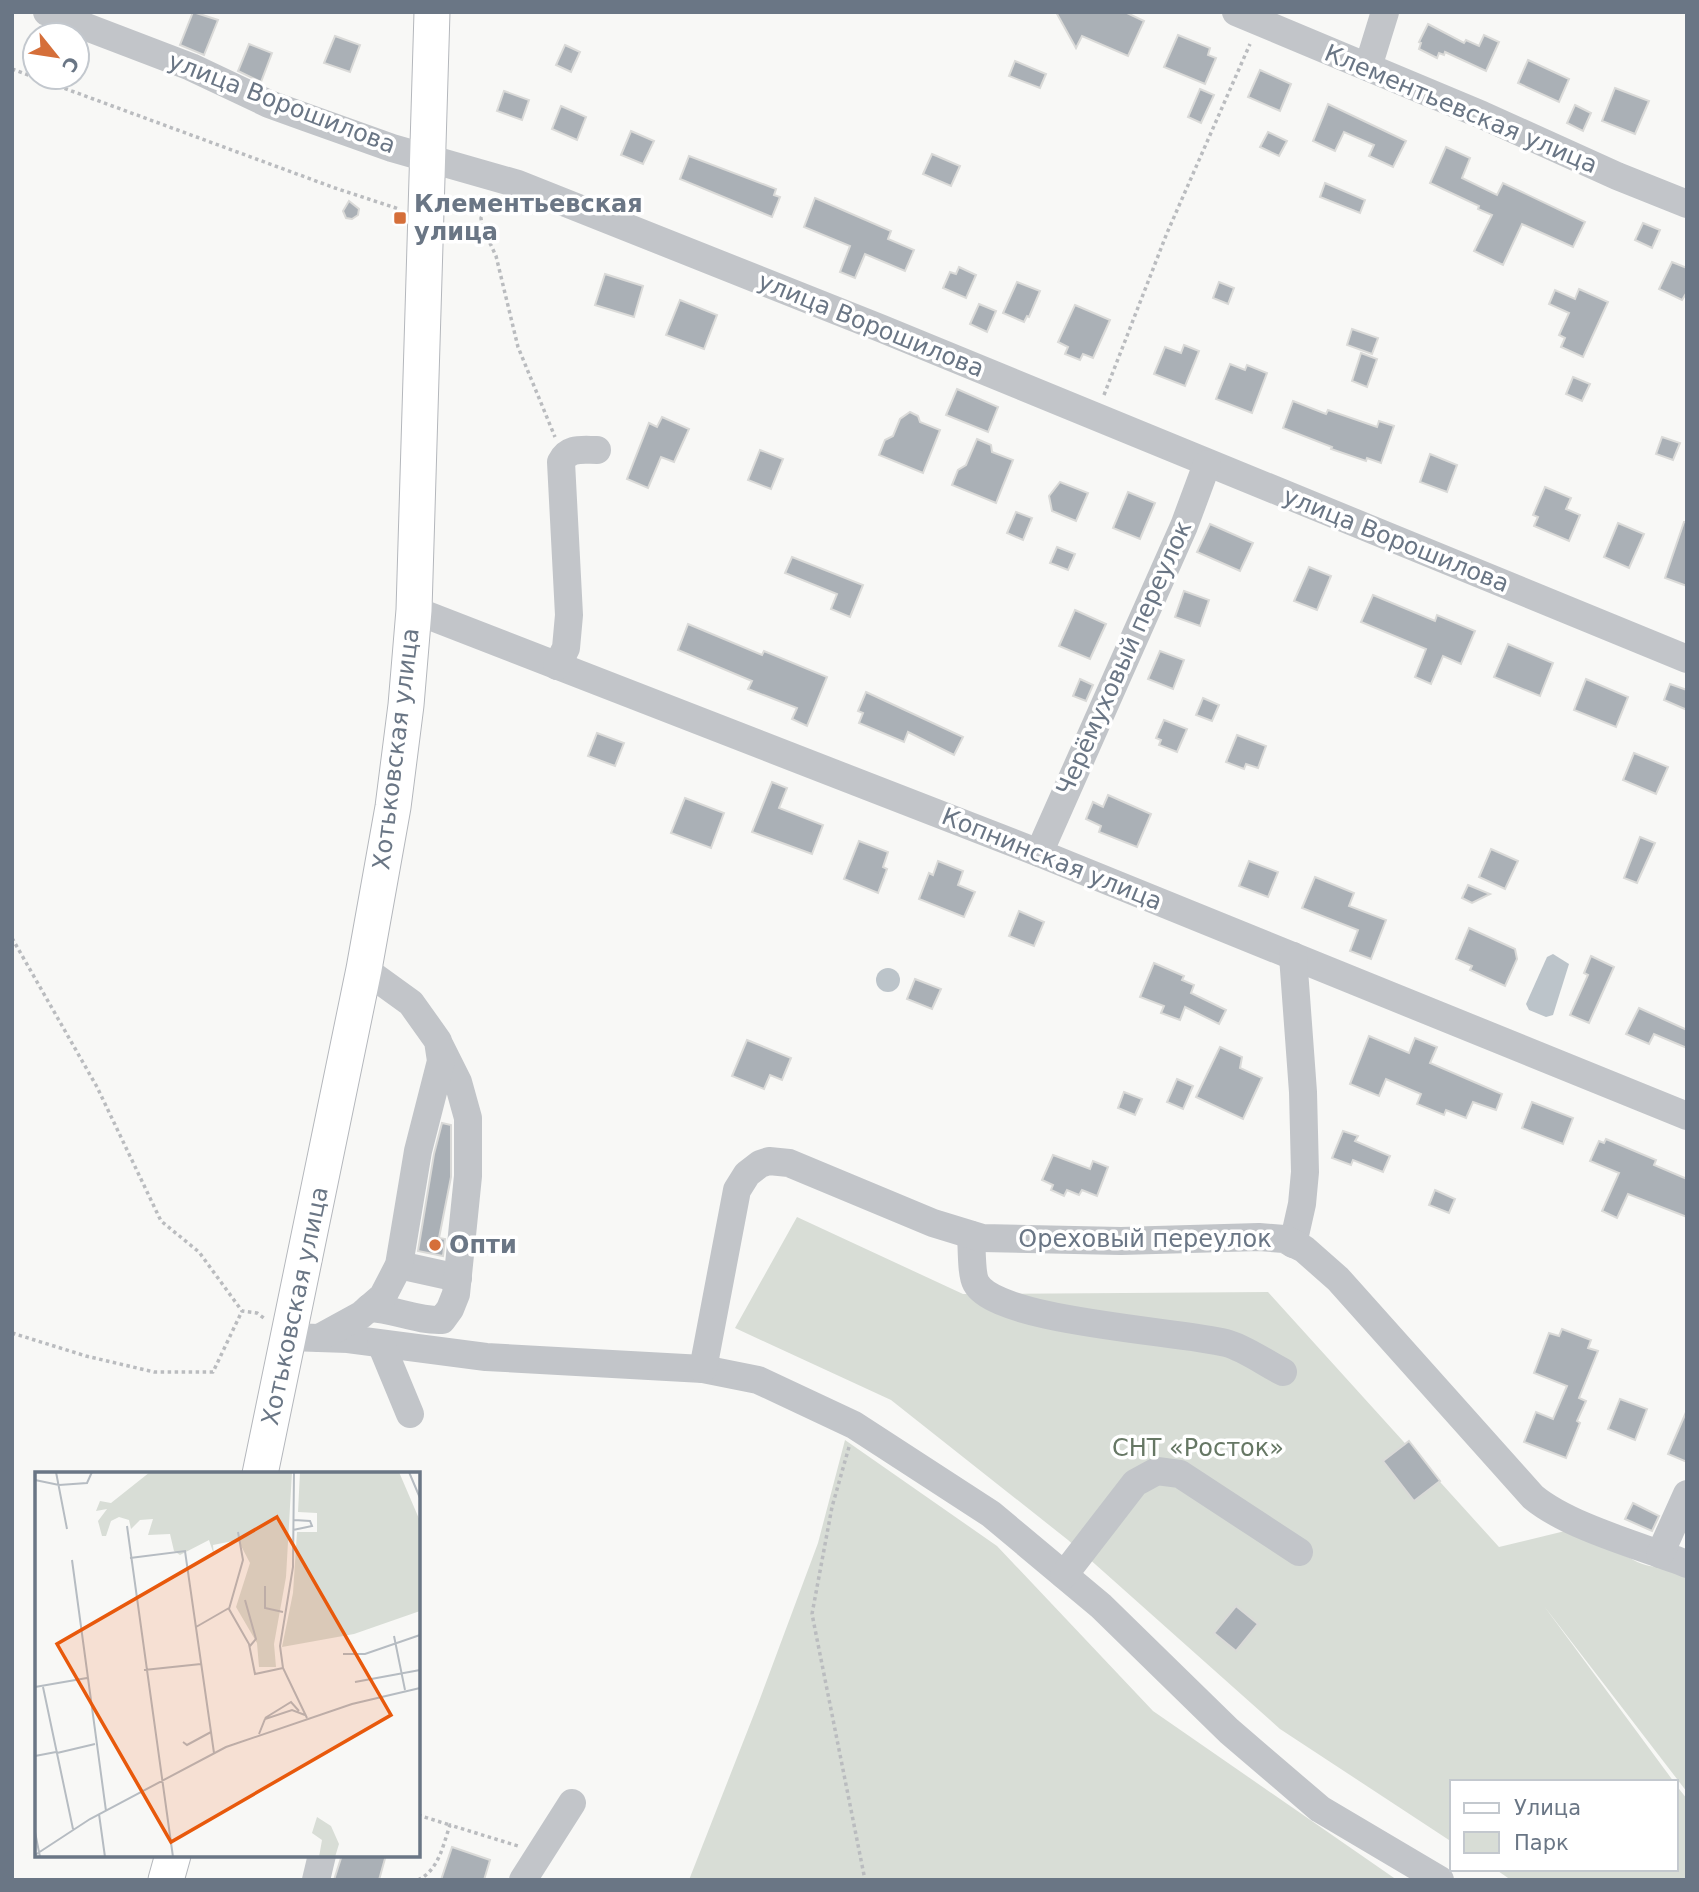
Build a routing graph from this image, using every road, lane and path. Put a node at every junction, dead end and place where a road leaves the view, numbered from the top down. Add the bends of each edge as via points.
1 (47, 12) edge
2 (432, 12) edge
3 (1385, 12) edge
4 (1248, 17) edge
5 (1368, 67) junction
6 (12, 69) edge
7 (427, 158) junction
8 (501, 179) junction
9 (1687, 204) edge
10 (407, 211) dead end
11 (1096, 417) junction
12 (597, 450) dead end
13 (564, 455) junction
14 (1208, 464) junction
15 (414, 610) junction
16 (1687, 659) edge
17 (557, 666) junction
18 (1039, 853) junction
19 (12, 938) edge
20 (1293, 956) junction
21 (364, 969) junction
22 (438, 1041) junction
23 (1687, 1116) edge
24 (971, 1236) junction
25 (1293, 1244) junction
26 (399, 1265) junction
27 (458, 1278) junction
28 (369, 1308) junction
29 (12, 1333) edge
30 (304, 1337) junction
31 (380, 1344) junction
32 (703, 1369) junction
33 (1283, 1373) dead end
34 (410, 1415) dead end
35 (855, 1426) junction
36 (261, 1472) edge
37 (1687, 1494) edge
38 (1299, 1552) dead end
39 (1660, 1553) junction
40 (1687, 1564) edge
41 (1064, 1575) junction
42 (572, 1803) dead end
43 (420, 1816) edge
44 (450, 1825) junction
45 (541, 1852) junction
46 (172, 1857) edge
47 (322, 1857) edge
48 (166, 1880) edge
49 (316, 1880) edge
50 (418, 1880) edge
51 (523, 1880) edge
52 (864, 1880) edge
53 (1440, 1880) edge

1 - 7 street, улица Ворошилова via 191,67 269,104
2 - 7 main road, Хотьковская улица
3 - 5 street
4 - 5 street, Клементьевская улица
4 - 11 path
5 - 9 street, Клементьевская улица
6 - 10 path
7 - 8 street, улица Ворошилова
7 - 15 main road, Хотьковская улица
8 - 11 street, улица Ворошилова
8 - 13 path via 498,196 481,218 482,226 496,256 518,347
11 - 14 street, улица Ворошилова
12 - 13 street via 573,450
13 - 17 street via 569,636
14 - 16 street, улица Ворошилова
14 - 18 street, Черёмуховый переулок
15 - 17 street, Копнинская улица
15 - 21 main road, Хотьковская улица via 393,807
17 - 18 street, Копнинская улица
18 - 20 street, Копнинская улица
19 - 29 path via 97,1087 161,1221 199,1252 242,1311 213,1372 154,1372
20 - 23 street, Копнинская улица
20 - 25 street via 1305,1172
21 - 22 street via 411,1003
21 - 30 main road, Хотьковская улица
22 - 26 street via 441,1061 418,1150
22 - 27 street via 458,1082 468,1118 468,1175
24 - 25 street, Ореховый переулок via 1121,1241 1259,1237
24 - 32 street, Ореховый переулок via 811,1171 779,1162 760,1164 737,1190
24 - 33 street via 976,1283 993,1299 1090,1323 1229,1343
25 - 39 street, Ореховый переулок via 1338,1279 1541,1503 1569,1519
26 - 27 street
26 - 28 street via 383,1296
27 - 28 street via 456,1294 442,1320
28 - 30 street
30 - 31 street
30 - 36 main road, Хотьковская улица
31 - 32 street via 486,1357
31 - 34 street
32 - 35 street via 758,1380
35 - 41 street via 991,1514
35 - 52 path via 832,1507 812,1614
37 - 39 street
38 - 41 street via 1180,1474 1157,1471 1135,1483
39 - 40 street, Ореховый переулок
41 - 53 street via 1101,1605 1229,1731 1320,1809
42 - 45 street
43 - 44 path
44 - 45 path
44 - 50 path via 435,1867
45 - 51 street
46 - 48 main road
47 - 49 street

